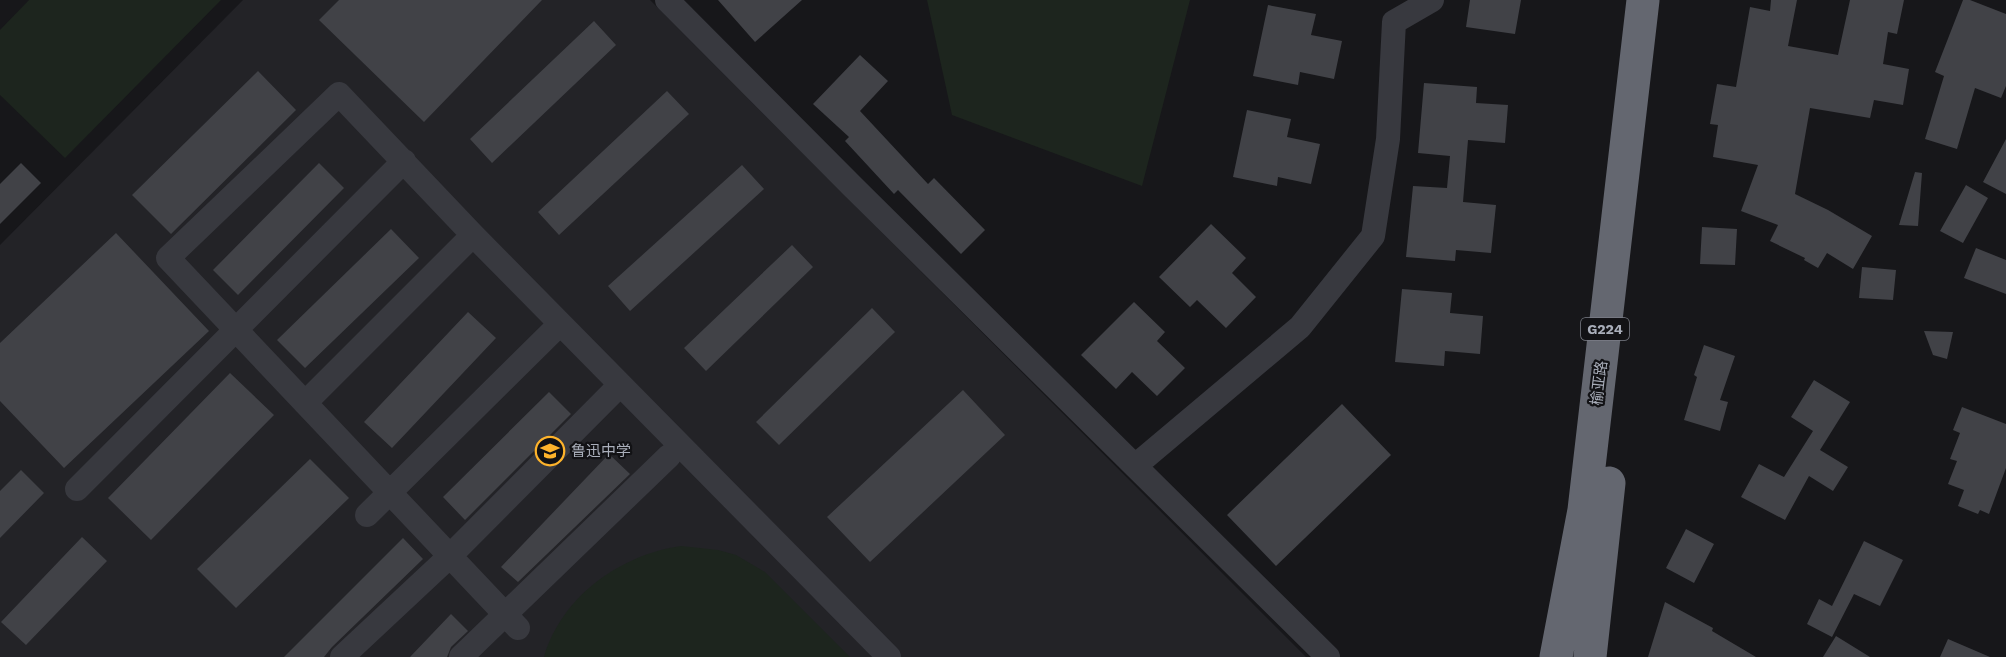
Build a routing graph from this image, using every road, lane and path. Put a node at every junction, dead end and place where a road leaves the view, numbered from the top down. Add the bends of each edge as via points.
1 (667, 0) edge
2 (1432, 0) edge
3 (1643, 0) edge
4 (1665, 0) edge
5 (404, 161) junction
6 (473, 235) junction
7 (560, 324) junction
8 (236, 330) junction
9 (620, 385) junction
10 (305, 403) junction
11 (669, 456) dead end
12 (1135, 466) junction
13 (77, 489) dead end
14 (390, 492) junction
15 (367, 515) dead end
16 (450, 556) junction
17 (512, 621) junction
18 (342, 657) edge
19 (461, 657) edge
20 (889, 657) edge
21 (1329, 657) edge
22 (1556, 657) edge
23 (1590, 657) edge

1 - 12 street
2 - 12 street via 1394,22 1388,139 1373,236 1299,327
3 - 22 highway, 榆亚路 / G224 via 1584,510
4 - 23 highway, 榆亚路 / G224
5 - 6 street
5 - 8 street
5 - 8 street via 339,94 168,258
6 - 7 street
6 - 10 street
7 - 9 street
7 - 14 street
8 - 10 street
8 - 13 street
9 - 16 street
9 - 20 street
10 - 14 street
11 - 17 street
12 - 21 street
14 - 15 street
14 - 16 street
16 - 17 street
16 - 18 street
17 - 19 street

